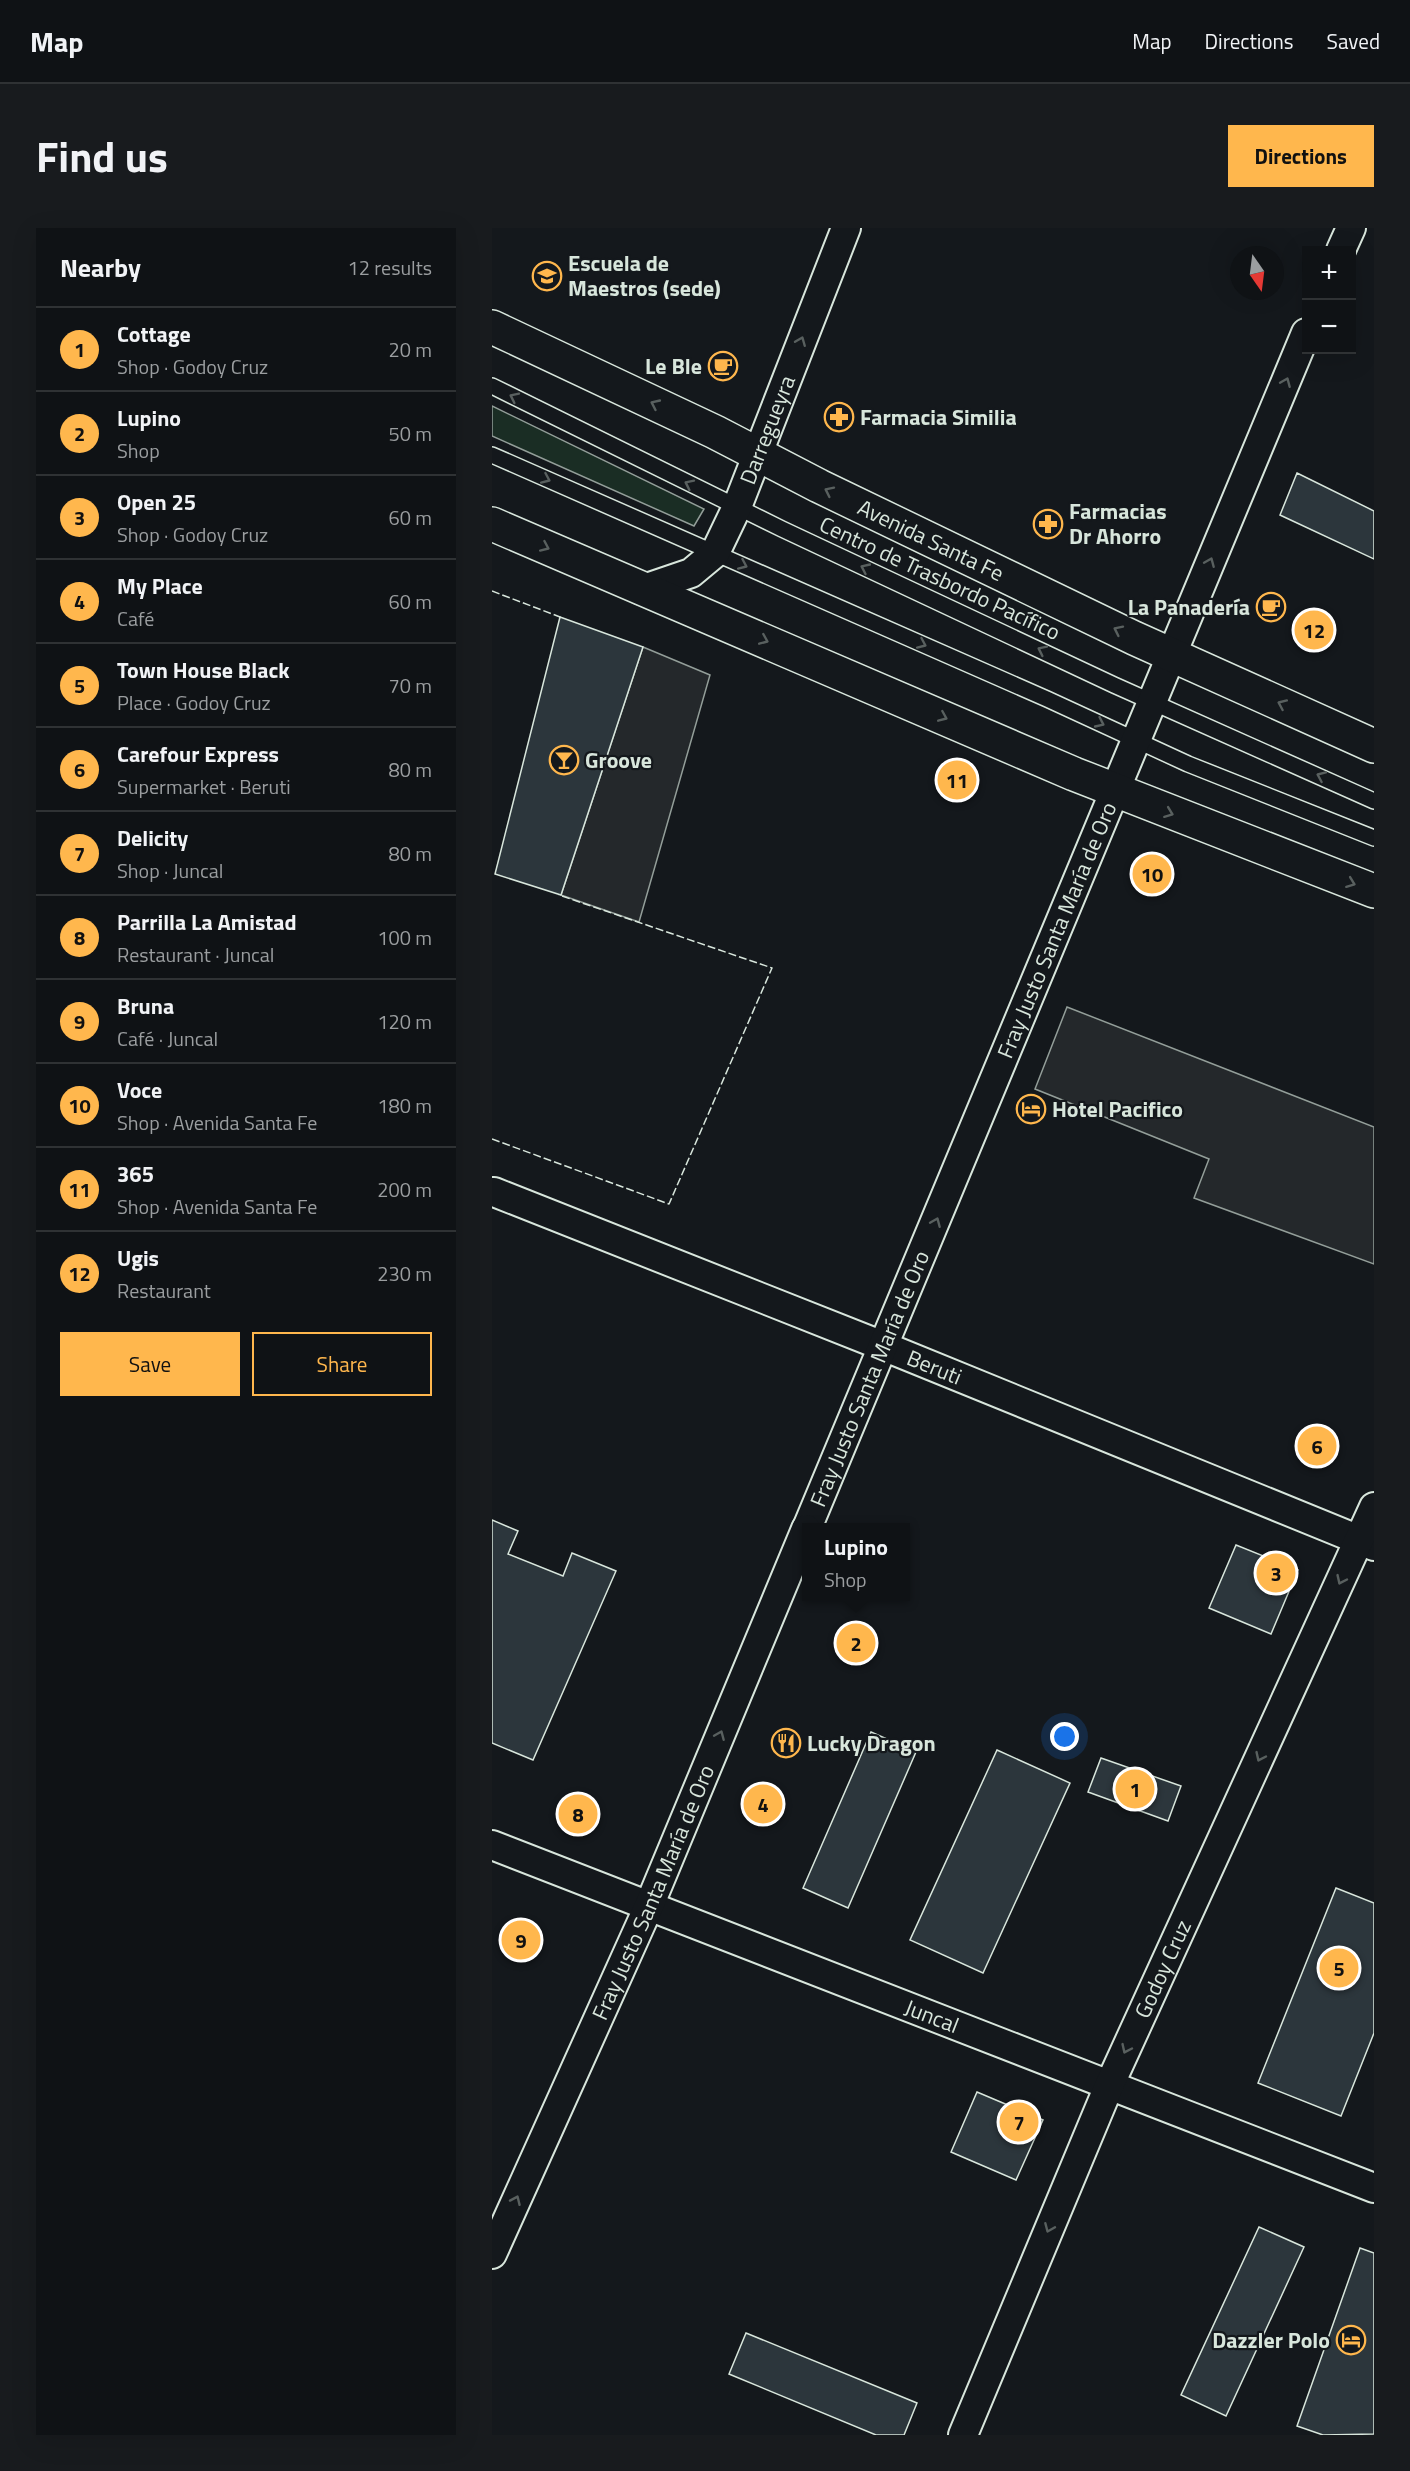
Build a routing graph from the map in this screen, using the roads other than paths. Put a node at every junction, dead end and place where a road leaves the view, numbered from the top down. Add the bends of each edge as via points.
1 (846, 228) edge
2 (1351, 228) edge
3 (1343, 246) edge
4 (492, 327) edge
5 (1302, 343) edge
6 (492, 387) edge
7 (757, 454) junction
8 (492, 455) edge
9 (737, 507) junction
10 (492, 524) edge
11 (715, 553) junction
12 (641, 590) junction
13 (1171, 655) junction
14 (1152, 702) junction
15 (1136, 740) junction
16 (1374, 746) edge
17 (1115, 791) junction
18 (1374, 801) edge
19 (1374, 838) edge
20 (1374, 891) edge
21 (494, 1192) dead end
22 (883, 1346) junction
23 (1374, 1508) edge
24 (809, 1523) edge
25 (802, 1540) edge
26 (1367, 1543) edge
27 (492, 1845) edge
28 (649, 1906) junction
29 (1109, 2086) junction
30 (1374, 2188) edge
31 (492, 2254) edge
32 (963, 2435) edge

7 -> 1 street, Darregueyra
2 - 3 street
7 -> 4 main road, Avenida Santa Fe
13 -> 5 street, Fray Justo Santa María de Oro
9 -> 6 lane, Centro de Trasbordo Pacífico
7 - 9 street, Darregueyra
13 -> 7 main road, Avenida Santa Fe
8 -> 11 lane
9 - 11 street, Darregueyra
14 -> 9 lane, Centro de Trasbordo Pacífico
10 -> 12 main road
11 - 12 street, Darregueyra via 691,573
11 -> 15 lane
12 -> 17 main road
13 - 14 street, Fray Justo Santa María de Oro
16 -> 13 main road, Avenida Santa Fe
14 - 15 street, Fray Justo Santa María de Oro
18 -> 14 lane, Centro de Trasbordo Pacífico
15 - 17 street, Fray Justo Santa María de Oro
15 - 19 lane
17 -> 20 main road
22 -> 17 street, Fray Justo Santa María de Oro
21 - 22 street, Beruti
22 - 24 street, Fray Justo Santa María de Oro
22 - 26 street, Beruti
23 - 26 street, Godoy Cruz
28 -> 25 street, Fray Justo Santa María de Oro
26 -> 29 street, Godoy Cruz
27 - 28 street, Juncal
28 - 29 street, Juncal
31 -> 28 street, Fray Justo Santa María de Oro
29 - 30 street, Juncal
29 -> 32 street, Godoy Cruz

